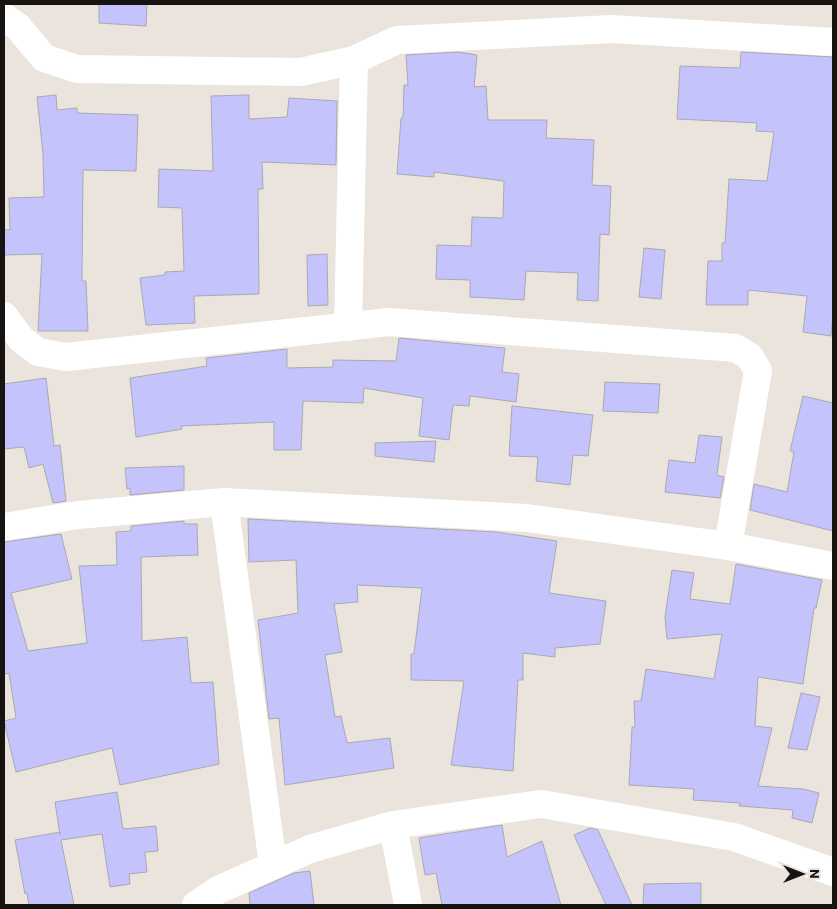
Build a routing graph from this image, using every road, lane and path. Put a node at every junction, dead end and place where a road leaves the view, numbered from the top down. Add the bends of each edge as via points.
1 (4, 17) edge
2 (833, 42) edge
3 (354, 60) junction
4 (4, 316) edge
5 (348, 327) junction
6 (224, 502) junction
7 (4, 527) edge
8 (728, 546) junction
9 (833, 566) edge
10 (393, 824) junction
11 (273, 866) junction
12 (833, 872) edge
13 (196, 905) edge
14 (408, 905) edge

1 - 3 street via 18,27 44,58 77,70 302,72
2 - 3 street via 612,28 397,40
3 - 5 street
4 - 5 street via 21,339 38,352 66,357
5 - 8 street via 389,322 736,348 750,357 758,371
6 - 7 street via 78,515
6 - 8 street via 527,518
6 - 11 street
8 - 9 street
10 - 11 street via 310,849
10 - 12 street via 541,804 734,837
10 - 14 street
11 - 13 street via 218,890

